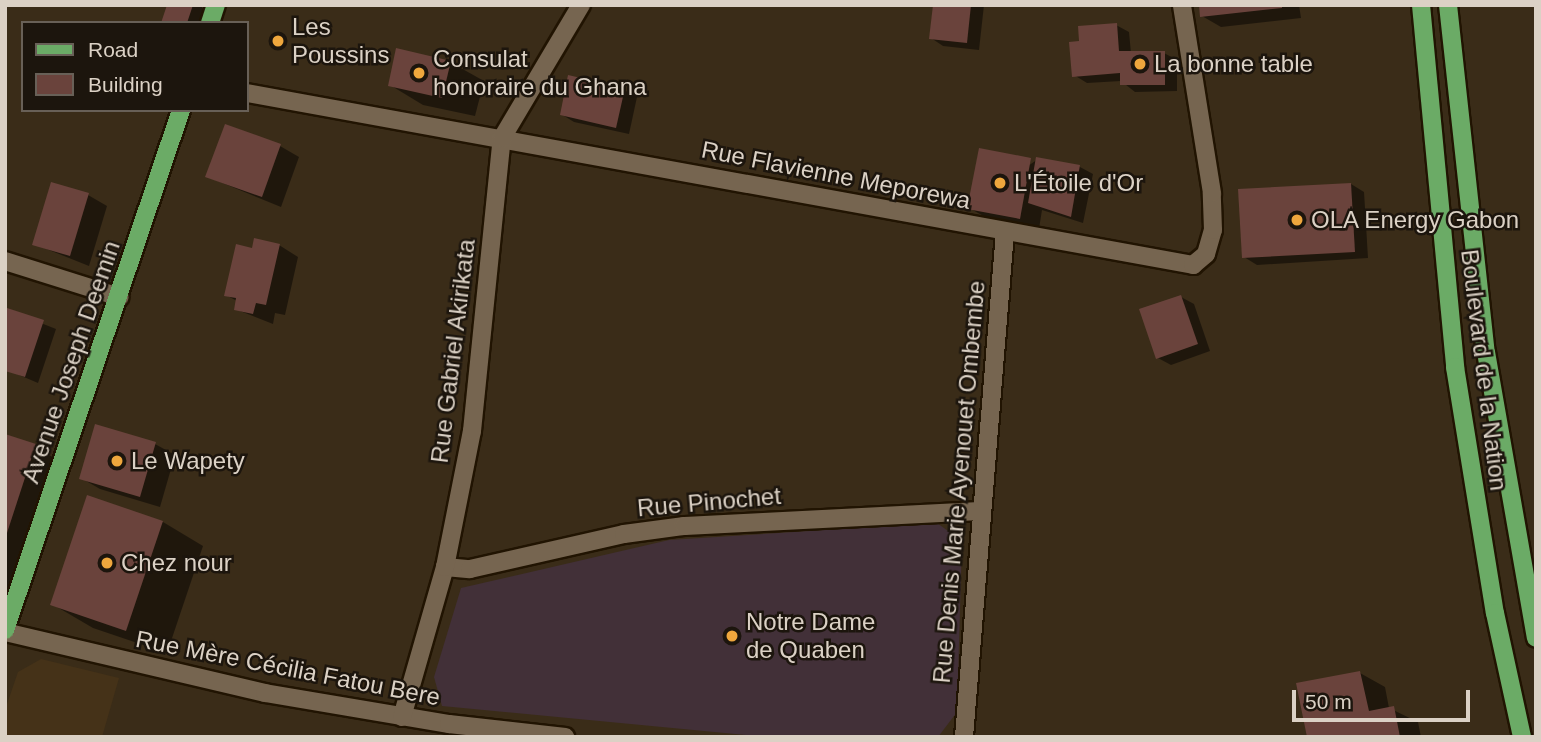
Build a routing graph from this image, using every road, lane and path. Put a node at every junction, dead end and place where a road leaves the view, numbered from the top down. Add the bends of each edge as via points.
1 (581, 5) edge
2 (1182, 5) edge
3 (1420, 5) edge
4 (1448, 5) edge
5 (248, 93) edge
6 (180, 112) edge
7 (502, 138) junction
8 (1005, 232) junction
9 (5, 261) edge
10 (119, 297) junction
11 (981, 510) junction
12 (445, 567) junction
13 (7, 622) edge
14 (1536, 638) edge
15 (402, 717) junction
16 (451, 730) edge
17 (565, 737) edge
18 (964, 737) edge
19 (1522, 737) edge

1 - 7 street, Rue Gabriel Akirikata
2 - 8 street, Rue Flavienne Meporewa via 1208,145 1213,230 1206,254 1194,265
3 - 19 main road, Boulevard de la Nation via 1455,367 1495,613
4 - 14 main road, Boulevard de la Nation via 1486,352
5 - 7 street, Rue Flavienne Meporewa
6 - 10 main road, Avenue Joseph Deemin
7 - 8 street, Rue Flavienne Meporewa
7 - 12 street, Rue Gabriel Akirikata via 477,394
8 - 11 street, Rue Denis Marie Ayenouet Ombembe
9 - 10 street
10 - 13 main road, Avenue Joseph Deemin
11 - 12 street, Rue Pinochet via 684,526 624,534 470,569
11 - 18 street, Rue Denis Marie Ayenouet Ombembe
12 - 15 street, Rue Gabriel Akirikata
13 - 15 street, Rue Mère Cécilia Fatou Bere via 265,694
15 - 16 street, Rue Mère Cécilia Fatou Bere
16 - 17 street, Rue Mère Cécilia Fatou Bere

